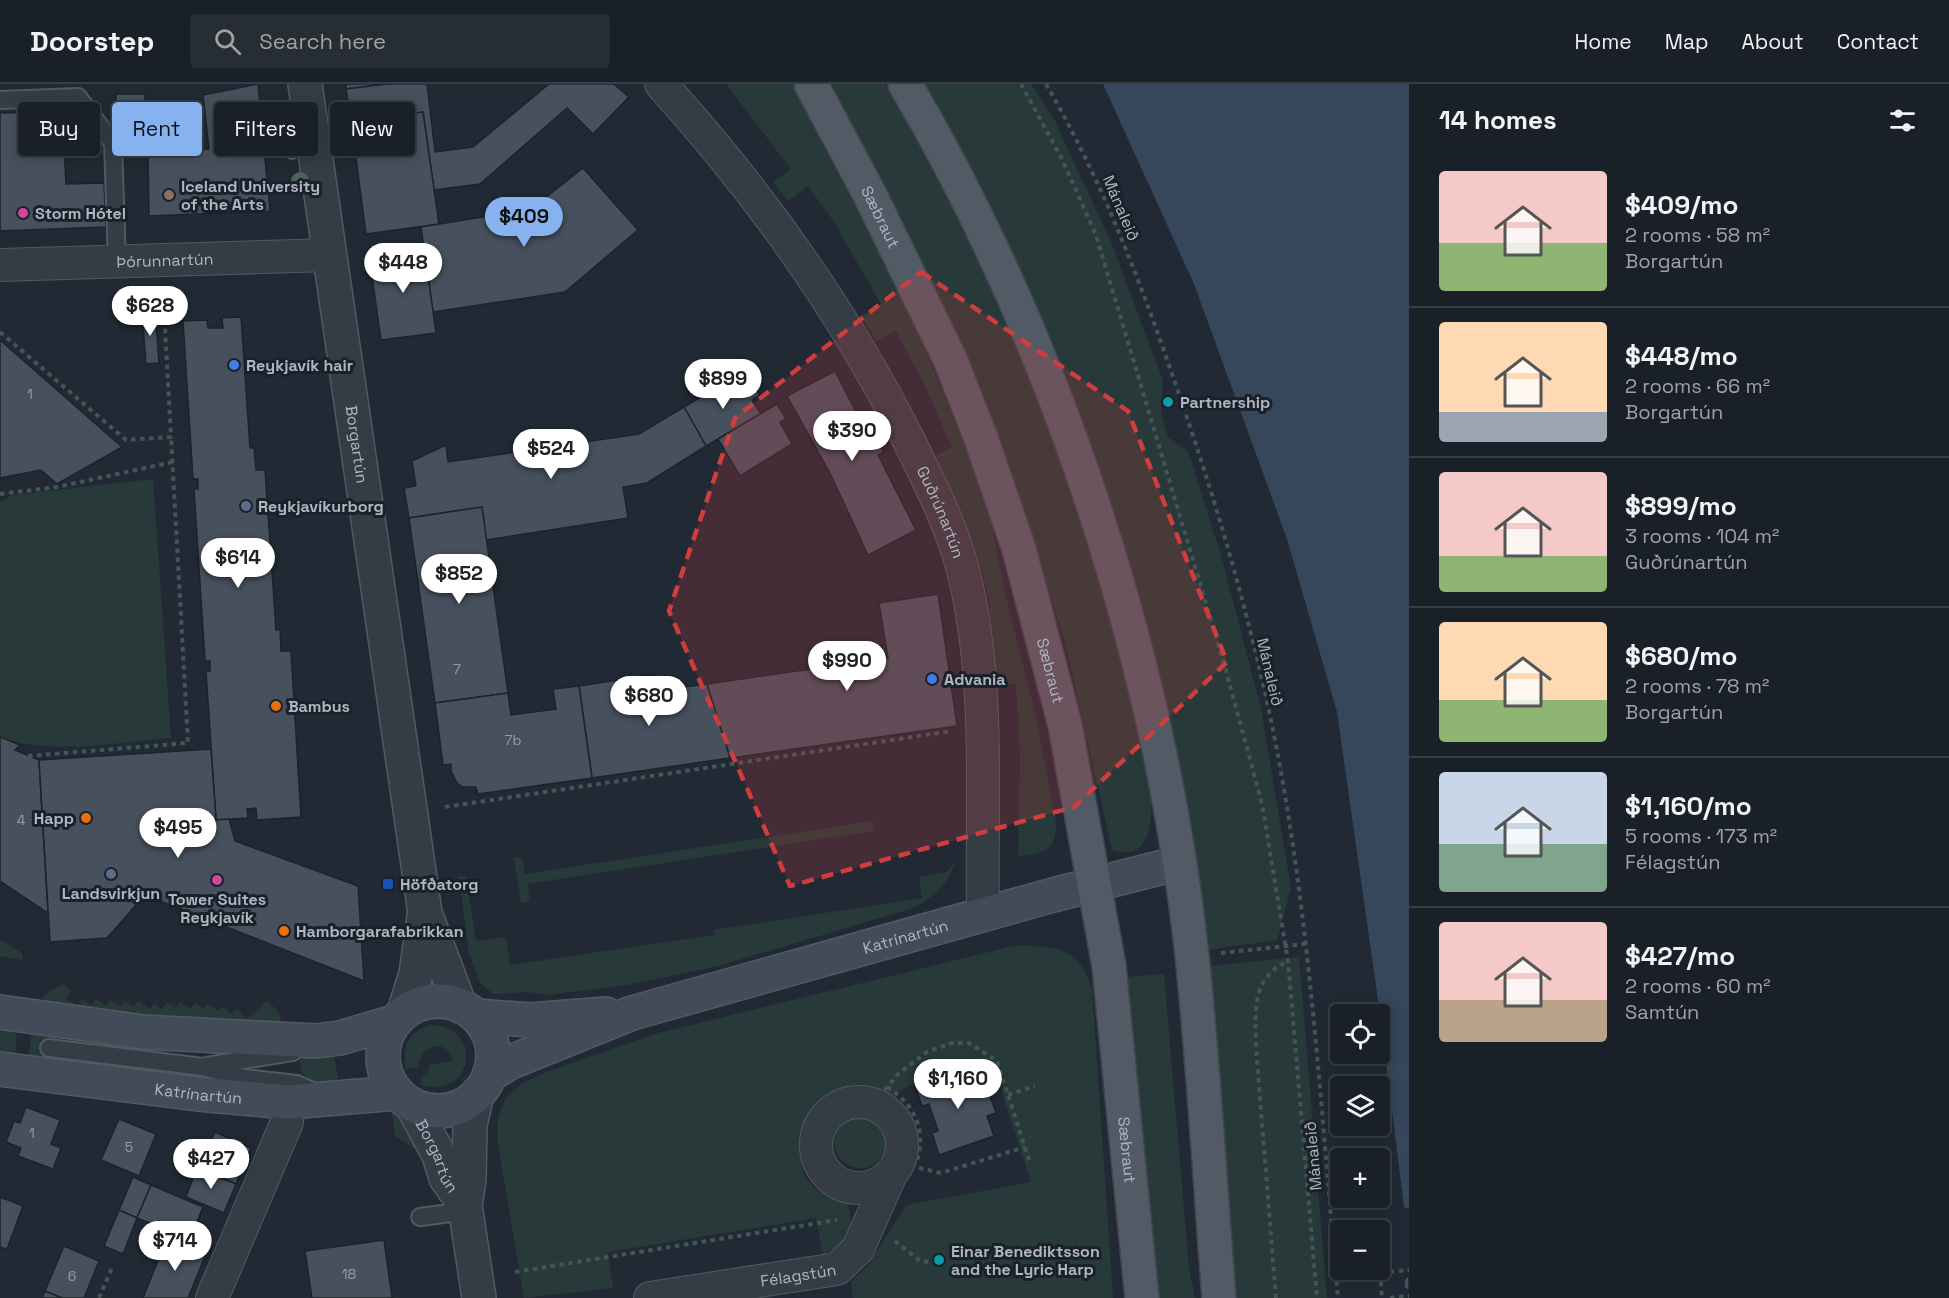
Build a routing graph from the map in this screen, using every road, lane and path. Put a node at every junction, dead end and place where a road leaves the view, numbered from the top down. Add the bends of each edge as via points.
1 (304, 84) edge
2 (661, 84) edge
3 (811, 84) edge
4 (905, 84) edge
5 (1021, 84) edge
6 (1046, 84) edge
7 (0, 100) edge
8 (330, 255) junction
9 (162, 260) junction
10 (117, 262) junction
11 (0, 265) edge
12 (0, 332) edge
13 (171, 437) junction
14 (173, 462) junction
15 (0, 494) edge
16 (961, 730) dead end
17 (28, 756) dead end
18 (445, 807) dead end
19 (1179, 863) junction
20 (1094, 884) junction
21 (425, 913) junction
22 (983, 915) junction
23 (1305, 944) junction
24 (1286, 946) junction
25 (1221, 954) dead end
26 (1288, 961) junction
27 (468, 1011) junction
28 (0, 1012) edge
29 (632, 1013) junction
30 (399, 1017) junction
31 (315, 1041) junction
32 (49, 1048) dead end
33 (203, 1067) junction
34 (0, 1069) edge
35 (483, 1084) junction
36 (1035, 1086) dead end
37 (1008, 1095) junction
38 (326, 1097) junction
39 (405, 1099) junction
40 (288, 1102) junction
41 (873, 1104) junction
42 (1025, 1147) junction
43 (1030, 1163) dead end
44 (894, 1169) junction
45 (465, 1208) junction
46 (420, 1216) dead end
47 (872, 1218) junction
48 (1331, 1220) edge
49 (930, 1262) dead end
50 (113, 1265) dead end
51 (1409, 1270) edge
52 (515, 1272) dead end
53 (1390, 1272) edge
54 (1336, 1280) edge
55 (1381, 1280) edge
56 (1409, 1296) edge
57 (99, 1298) edge
58 (212, 1298) edge
59 (479, 1298) edge
60 (650, 1298) edge
61 (1142, 1298) edge
62 (1219, 1298) edge
63 (1276, 1298) edge
64 (1317, 1298) edge
65 (1338, 1298) edge
66 (1382, 1298) edge
67 (1390, 1298) edge

1 - 8 street, Borgartún
2 - 22 street, Guðrúnartún via 749,187 829,299 892,409 941,506 957,548 975,631 983,766
3 - 20 main road, Sæbraut via 950,359 981,438 1019,549 1065,725
4 - 19 main road via 994,253 1053,389 1130,635 1158,746
5 - 24 path, Mánaleið via 1072,180 1096,235 1114,292 1226,667 1262,804
6 - 23 path, Mánaleið via 1118,230 1178,390 1213,501 1249,634 1286,800
7 - 10 lane via 78,98 113,143
8 - 9 street, Þórunnartún
8 - 21 street, Borgartún
9 - 10 street, Þórunnartún
9 - 13 path
10 - 11 street, Þórunnartún
12 - 13 path via 126,440
13 - 14 path
14 - 15 path via 57,487
14 - 17 path via 188,742
16 - 18 path
19 - 20 main road, Katrínartún
19 - 62 main road via 1192,957
20 - 22 main road, Katrínartún
20 - 61 main road, Sæbraut via 1109,966
21 - 27 street, Borgartún
21 - 30 street, Borgartún via 416,974
22 - 29 main road, Katrínartún
23 - 24 path
23 - 48 path, Mánaleið
24 - 25 path
24 - 26 path, Mánaleið
26 - 63 path via 1273,968 1261,983 1256,1007
26 - 64 path, Mánaleið
27 - 29 main road, Katrínartún via 530,1020
27 - 30 main road via 446,1001 431,1001
27 - 35 main road, Borgartún via 491,1044 493,1059
28 - 31 main road via 143,1032
29 - 35 main road, Katrínartún via 511,1062
30 - 31 main road via 339,1038
30 - 39 main road, Borgartún via 386,1035 383,1066 388,1080
31 - 33 lane via 291,1053
32 - 33 lane
33 - 38 lane via 244,1078 297,1084
34 - 40 main road, Katrínartún
35 - 39 main road, Borgartún via 463,1105 446,1110 429,1110
35 - 45 street, Borgartún via 470,1125
36 - 37 path
37 - 41 path via 998,1061 969,1043 952,1043 916,1059
37 - 42 path
38 - 39 main road, Katrínartún
38 - 40 main road, Katrínartún
39 - 45 street, Borgartún
40 - 58 street via 287,1122
41 - 44 street, Félagstún via 897,1124 902,1144
41 - 44 street via 852,1101 828,1114 815,1138 816,1152 824,1171 840,1184 853,1188 867,1187
42 - 43 path
42 - 44 path via 941,1173
44 - 47 street, Félagstún
45 - 46 lane
45 - 59 street, Borgartún
47 - 49 path via 920,1261
47 - 52 path
47 - 60 street, Félagstún via 858,1249 837,1269
50 - 57 path
51 - 53 path
54 - 65 path, Mánaleið
55 - 66 path
56 - 67 path

